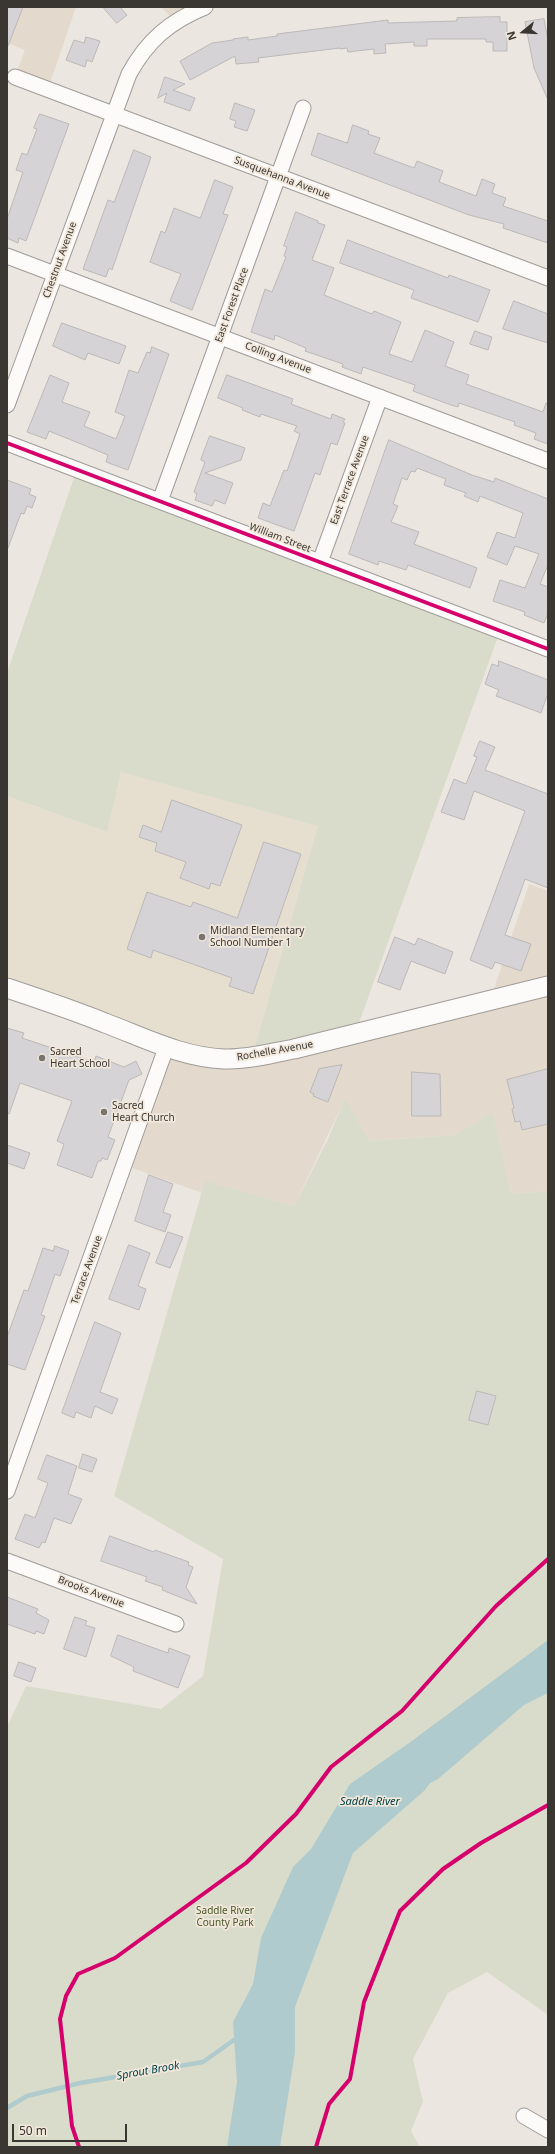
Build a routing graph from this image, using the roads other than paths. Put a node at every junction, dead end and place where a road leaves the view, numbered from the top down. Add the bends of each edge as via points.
1 (205, 7) edge
2 (15, 77) dead end
3 (304, 108) dead end
4 (113, 114) junction
5 (278, 177) junction
6 (7, 256) edge
7 (55, 274) junction
8 (548, 278) edge
9 (220, 337) junction
10 (380, 397) junction
11 (7, 405) edge
12 (7, 443) edge
13 (548, 461) edge
14 (160, 501) junction
15 (320, 562) junction
16 (548, 649) edge
17 (548, 986) edge
18 (7, 988) edge
19 (166, 1048) junction
20 (7, 1491) edge
21 (7, 1561) edge
22 (176, 1624) dead end
23 (524, 2116) dead end
24 (548, 2130) edge

1 - 4 street, Chestnut Avenue via 171,24 151,41 137,58
2 - 4 street, Susquehanna Avenue
3 - 5 street, East Forest Place
4 - 5 street, Susquehanna Avenue
4 - 7 street, Chestnut Avenue
5 - 8 street, Susquehanna Avenue
5 - 9 street, East Forest Place
6 - 7 street, Colling Avenue
7 - 9 street, Colling Avenue
7 - 11 street, Chestnut Avenue
9 - 10 street, Colling Avenue
9 - 14 street, East Forest Place
10 - 13 street, Colling Avenue
10 - 15 street, East Terrace Avenue
12 - 14 street, William Street
14 - 15 street, William Street
15 - 16 street, William Street
17 - 19 street, Rochelle Avenue via 294,1049 252,1057 198,1056
18 - 19 street, Rochelle Avenue via 106,1023
19 - 20 street, Terrace Avenue
21 - 22 street, Brooks Avenue
23 - 24 street

